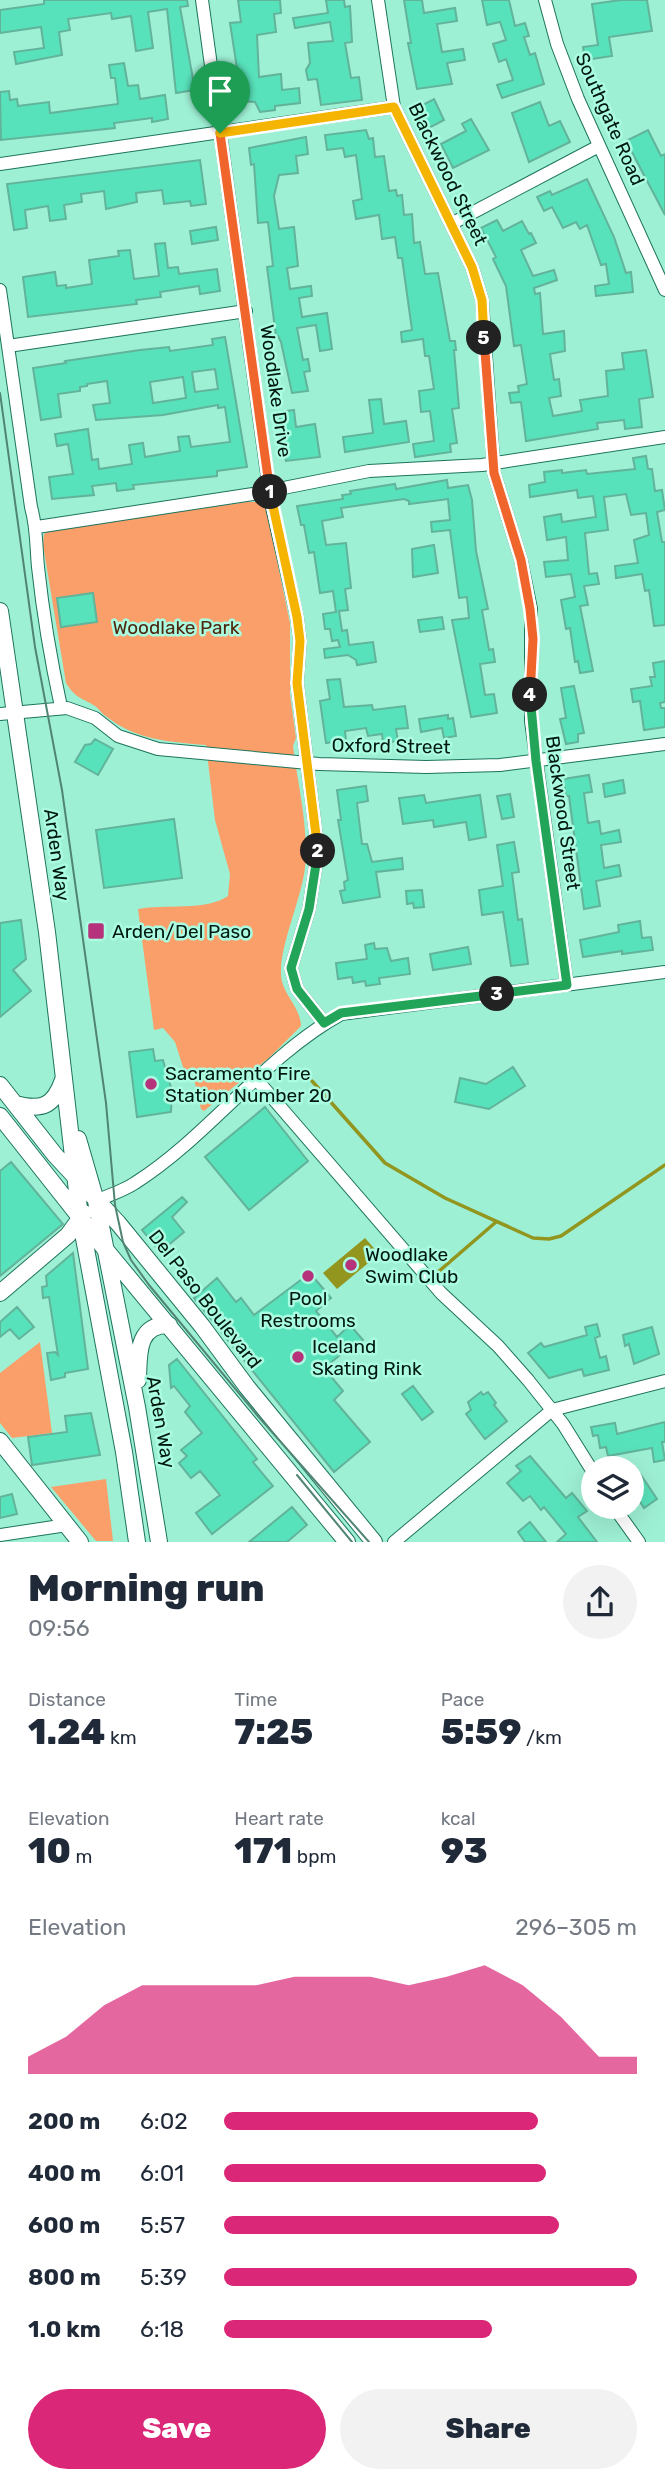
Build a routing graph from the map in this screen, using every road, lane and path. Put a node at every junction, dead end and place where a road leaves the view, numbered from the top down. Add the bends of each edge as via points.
1 (202, 0) edge
2 (378, 0) edge
3 (545, 0) edge
4 (394, 107) junction
5 (220, 133) junction
6 (599, 146) junction
7 (0, 164) edge
8 (451, 224) junction
9 (0, 290) edge
10 (665, 290) edge
11 (246, 311) junction
12 (8, 345) junction
13 (665, 438) edge
14 (493, 463) junction
15 (270, 491) junction
16 (37, 527) junction
17 (0, 611) edge
18 (61, 707) junction
19 (8, 712) edge
20 (665, 744) edge
21 (536, 761) junction
22 (307, 764) junction
23 (665, 972) edge
24 (567, 985) junction
25 (324, 1023) junction
26 (64, 1077) junction
27 (257, 1080) junction
28 (0, 1085) edge
29 (15, 1104) junction
30 (68, 1107) junction
31 (0, 1116) edge
32 (75, 1177) junction
33 (96, 1201) junction
34 (80, 1217) junction
35 (105, 1249) junction
36 (0, 1293) edge
37 (169, 1325) junction
38 (665, 1381) edge
39 (137, 1407) junction
40 (552, 1410) junction
41 (0, 1441) edge
42 (582, 1456) edge
43 (150, 1478) junction
44 (623, 1519) edge
45 (66, 1525) junction
46 (0, 1535) edge
47 (80, 1542) edge
48 (137, 1542) edge
49 (146, 1542) edge
50 (159, 1542) edge
51 (347, 1542) edge
52 (374, 1542) edge
53 (394, 1542) edge
54 (639, 1542) edge

1 - 5 street, Woodlake Drive
2 - 4 street, Blackwood Street
3 - 6 street, Southgate Road via 564,62
4 - 5 street
4 - 8 street, Blackwood Street
5 - 7 street
5 - 11 street, Woodlake Drive
6 - 8 street
6 - 10 street, Southgate Road
8 - 14 street, Blackwood Street via 482,300
9 - 12 street
11 - 12 street
11 - 15 street, Woodlake Drive
12 - 16 street
13 - 14 street
14 - 15 street via 379,470
14 - 21 street, Blackwood Street via 526,580 533,639 530,695
15 - 16 street
15 - 22 street, Woodlake Drive via 297,617 297,683
16 - 18 street via 39,578
17 - 19 main road, Arden Way
18 - 19 street, Oxford Street
18 - 22 street, Oxford Street via 78,710 118,736 158,749
19 - 26 main road, Arden Way
20 - 21 street, Oxford Street
21 - 22 street, Oxford Street via 463,767
21 - 24 street, Blackwood Street
22 - 25 street, Woodlake Drive via 318,851 309,909 291,968 297,989
23 - 24 street
24 - 25 street via 341,1013
25 - 27 street
26 - 29 main road via 53,1101 32,1107
26 - 30 main road, Arden Way
27 - 33 street via 132,1185
27 - 40 street via 435,1285 498,1346
28 - 29 main road, Del Paso Boulevard
29 - 32 main road, Del Paso Boulevard
30 - 32 main road, Arden Way
30 - 33 main road, Arden Way
31 - 34 main road
32 - 33 main road, Del Paso Boulevard
32 - 34 main road, Arden Way
33 - 34 main road
33 - 35 main road, Arden Way
33 - 52 main road, Del Paso Boulevard
34 - 35 main road
34 - 36 main road via 68,1235
34 - 48 main road, Arden Way
35 - 37 main road
35 - 39 main road, Arden Way
37 - 39 main road via 151,1328 141,1339
37 - 51 main road
38 - 40 street
39 - 43 main road, Arden Way
40 - 42 street
40 - 53 street
41 - 45 main road
43 - 49 main road via 144,1505
43 - 50 main road, Arden Way
44 - 54 street
45 - 46 street
45 - 47 main road

